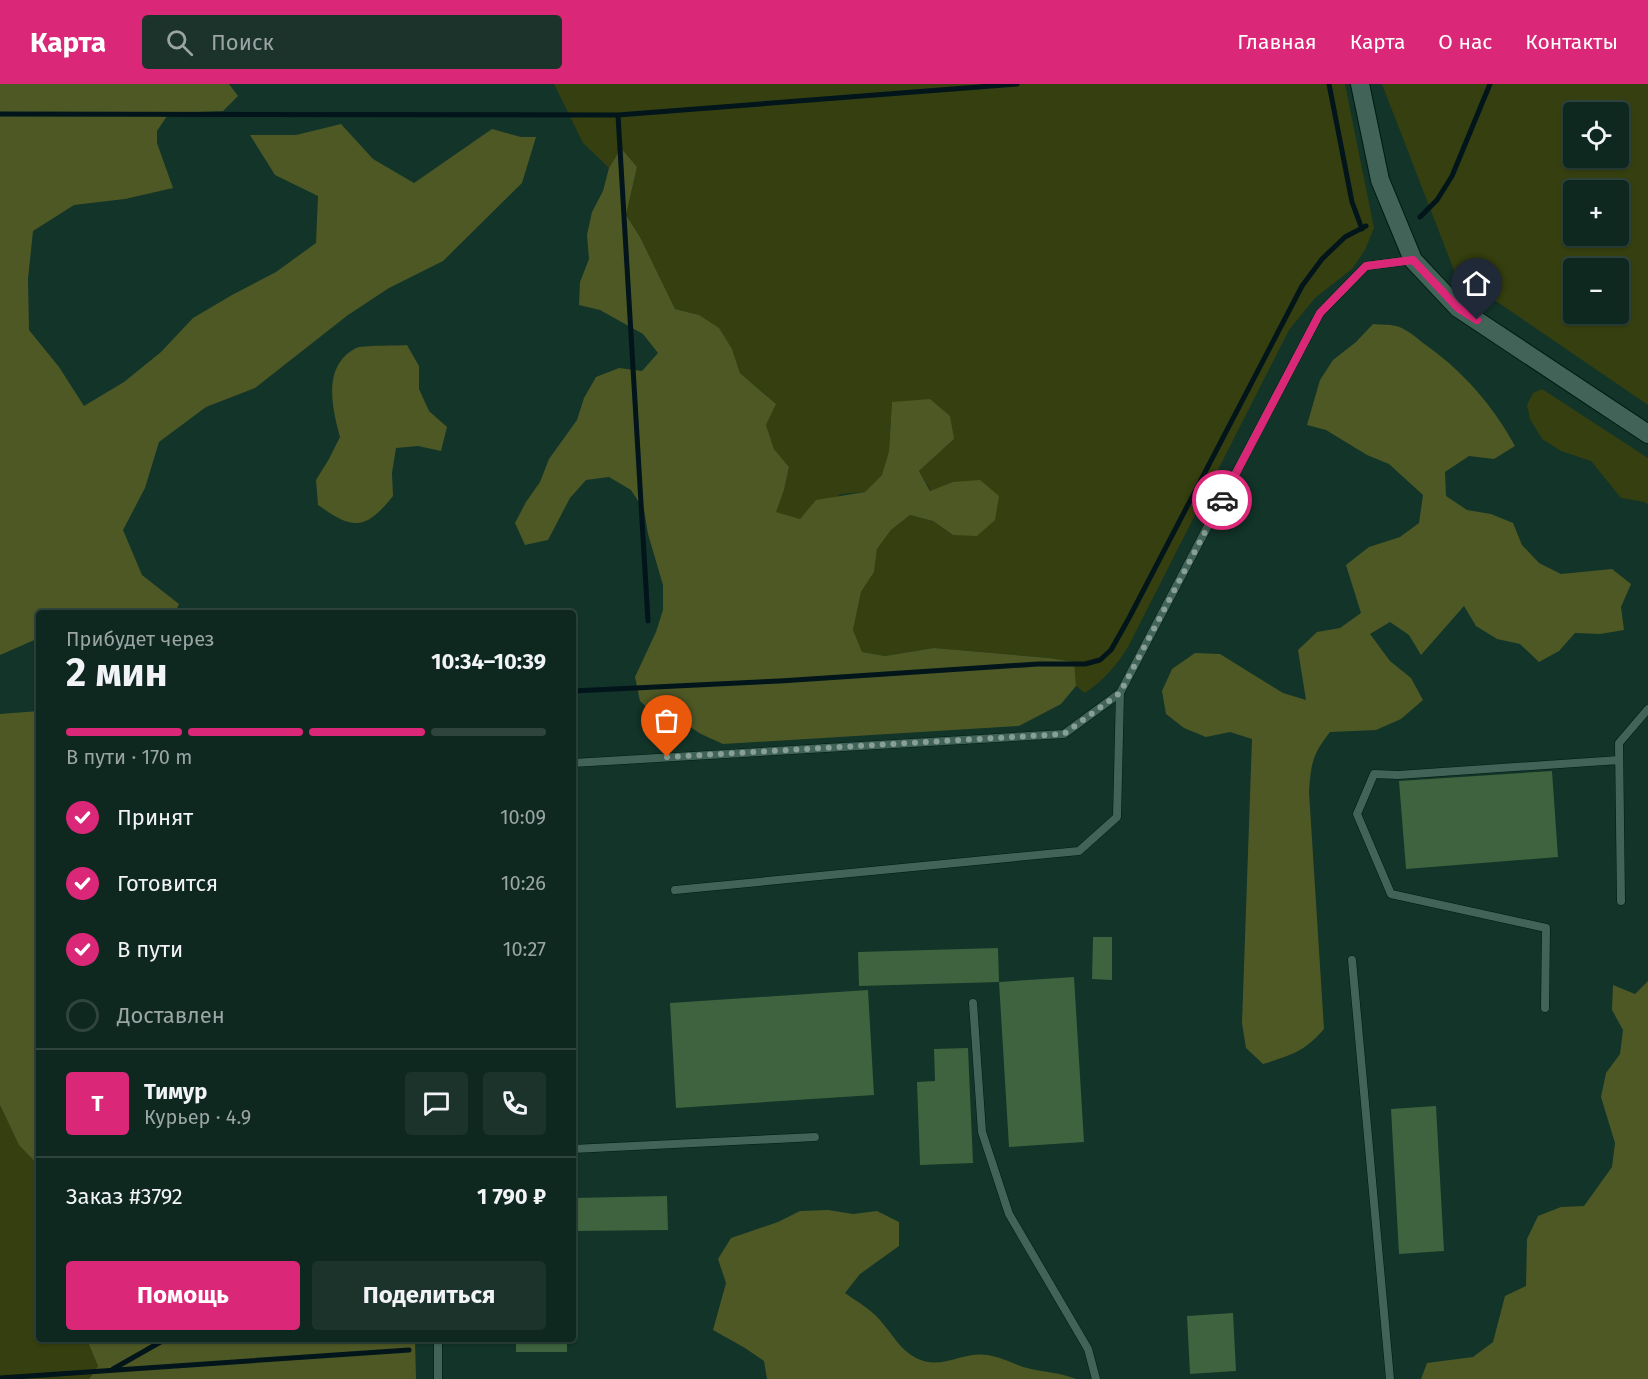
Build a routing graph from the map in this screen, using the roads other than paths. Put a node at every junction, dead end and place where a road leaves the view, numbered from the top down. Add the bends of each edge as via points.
1 (1360, 84) edge
2 (1413, 260) junction
3 (1648, 434) edge
4 (1120, 693) junction
5 (1648, 709) edge
6 (1619, 760) junction
7 (576, 763) edge
8 (675, 890) dead end
9 (1621, 902) dead end
10 (1352, 960) dead end
11 (973, 1003) dead end
12 (1545, 1008) dead end
13 (814, 1137) dead end
14 (576, 1149) edge
15 (438, 1342) edge
16 (438, 1379) edge
17 (1096, 1379) edge
18 (1390, 1379) edge

1 - 2 street via 1380,180
2 - 3 street via 1458,308
2 - 4 lane via 1366,266 1320,313
4 - 7 lane via 1064,734
4 - 8 lane via 1117,817 1079,851
5 - 6 lane via 1619,743
6 - 9 lane
6 - 12 lane via 1398,776 1374,774 1357,814 1391,894 1546,928
10 - 18 lane
11 - 17 lane via 982,1132 1009,1214 1088,1349
13 - 14 lane
15 - 16 lane

